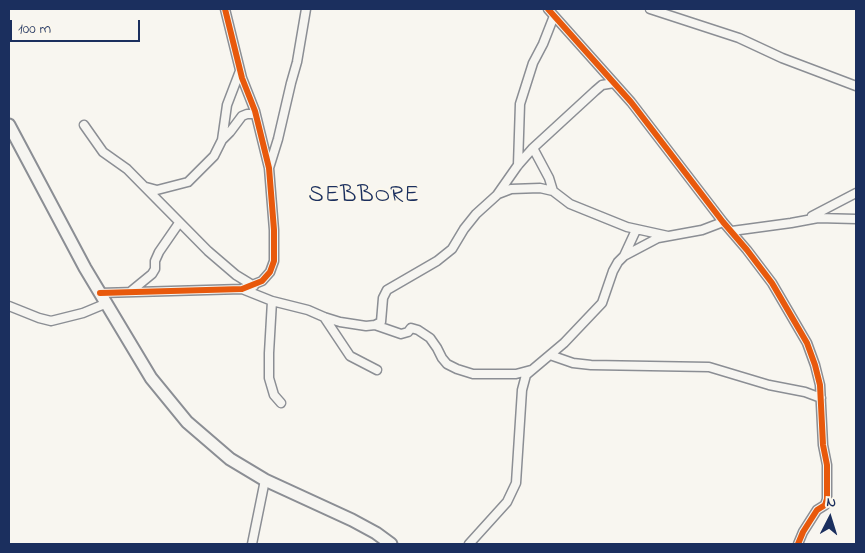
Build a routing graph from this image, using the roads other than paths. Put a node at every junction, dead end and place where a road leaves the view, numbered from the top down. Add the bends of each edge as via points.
1 (225, 9) edge
2 (306, 9) edge
3 (548, 9) edge
4 (650, 9) edge
5 (554, 16) junction
6 (240, 71) junction
7 (605, 74) junction
8 (614, 83) junction
9 (602, 85) junction
10 (856, 86) edge
11 (255, 114) junction
12 (9, 125) edge
13 (84, 126) dead end
14 (222, 140) junction
15 (534, 148) junction
16 (518, 165) junction
17 (269, 168) junction
18 (143, 186) junction
19 (553, 191) junction
20 (856, 193) edge
21 (497, 195) junction
22 (856, 219) edge
23 (803, 221) junction
24 (724, 222) junction
25 (179, 223) junction
26 (636, 230) junction
27 (732, 231) junction
28 (668, 236) junction
29 (624, 256) junction
30 (254, 286) junction
31 (242, 289) junction
32 (130, 292) junction
33 (100, 293) junction
34 (272, 301) junction
35 (107, 304) junction
36 (9, 306) edge
37 (324, 317) junction
38 (375, 325) junction
39 (550, 354) junction
40 (377, 370) dead end
41 (533, 370) junction
42 (821, 398) junction
43 (281, 403) dead end
44 (265, 480) junction
45 (252, 544) edge
46 (391, 544) edge
47 (469, 544) edge
48 (798, 544) edge

1 - 6 street
2 - 17 street via 297,62
3 - 5 street
4 - 10 street via 739,38
5 - 7 street
5 - 16 street via 520,104
6 - 11 street
6 - 14 street via 227,105
7 - 8 street
7 - 9 street
8 - 9 street
8 - 24 street
9 - 15 street
11 - 14 street via 242,116
11 - 17 street
12 - 33 main road
13 - 18 street via 103,152 127,169
14 - 18 street via 214,156 188,182 157,190
15 - 16 street
15 - 19 street
16 - 21 street
17 - 30 street via 274,261 270,272
18 - 25 street
19 - 21 street via 528,187
19 - 26 street via 570,204
20 - 23 street
21 - 38 street via 476,214 452,249 387,290 381,322
22 - 23 street
23 - 27 street
24 - 27 street
24 - 28 street
25 - 30 street via 220,262
25 - 32 street via 159,252 152,274
26 - 28 street
26 - 29 street
27 - 42 street via 772,283 808,342
28 - 29 street
29 - 39 street via 618,262 602,303
30 - 31 street
31 - 32 street
31 - 34 street
32 - 33 street
33 - 35 main road
34 - 37 street
34 - 43 street via 269,378 274,395
35 - 36 street via 51,321
35 - 44 main road via 151,378 187,422 230,459
37 - 38 street via 358,325
37 - 40 street via 350,356
38 - 41 street via 401,334 411,328 418,330 430,338 447,364 473,374 516,374
39 - 41 street
39 - 42 street via 573,363 591,365 709,367
41 - 47 street via 526,375 522,390 516,483 507,502
42 - 48 street via 827,499 802,532
44 - 45 street
44 - 46 main road via 352,520

